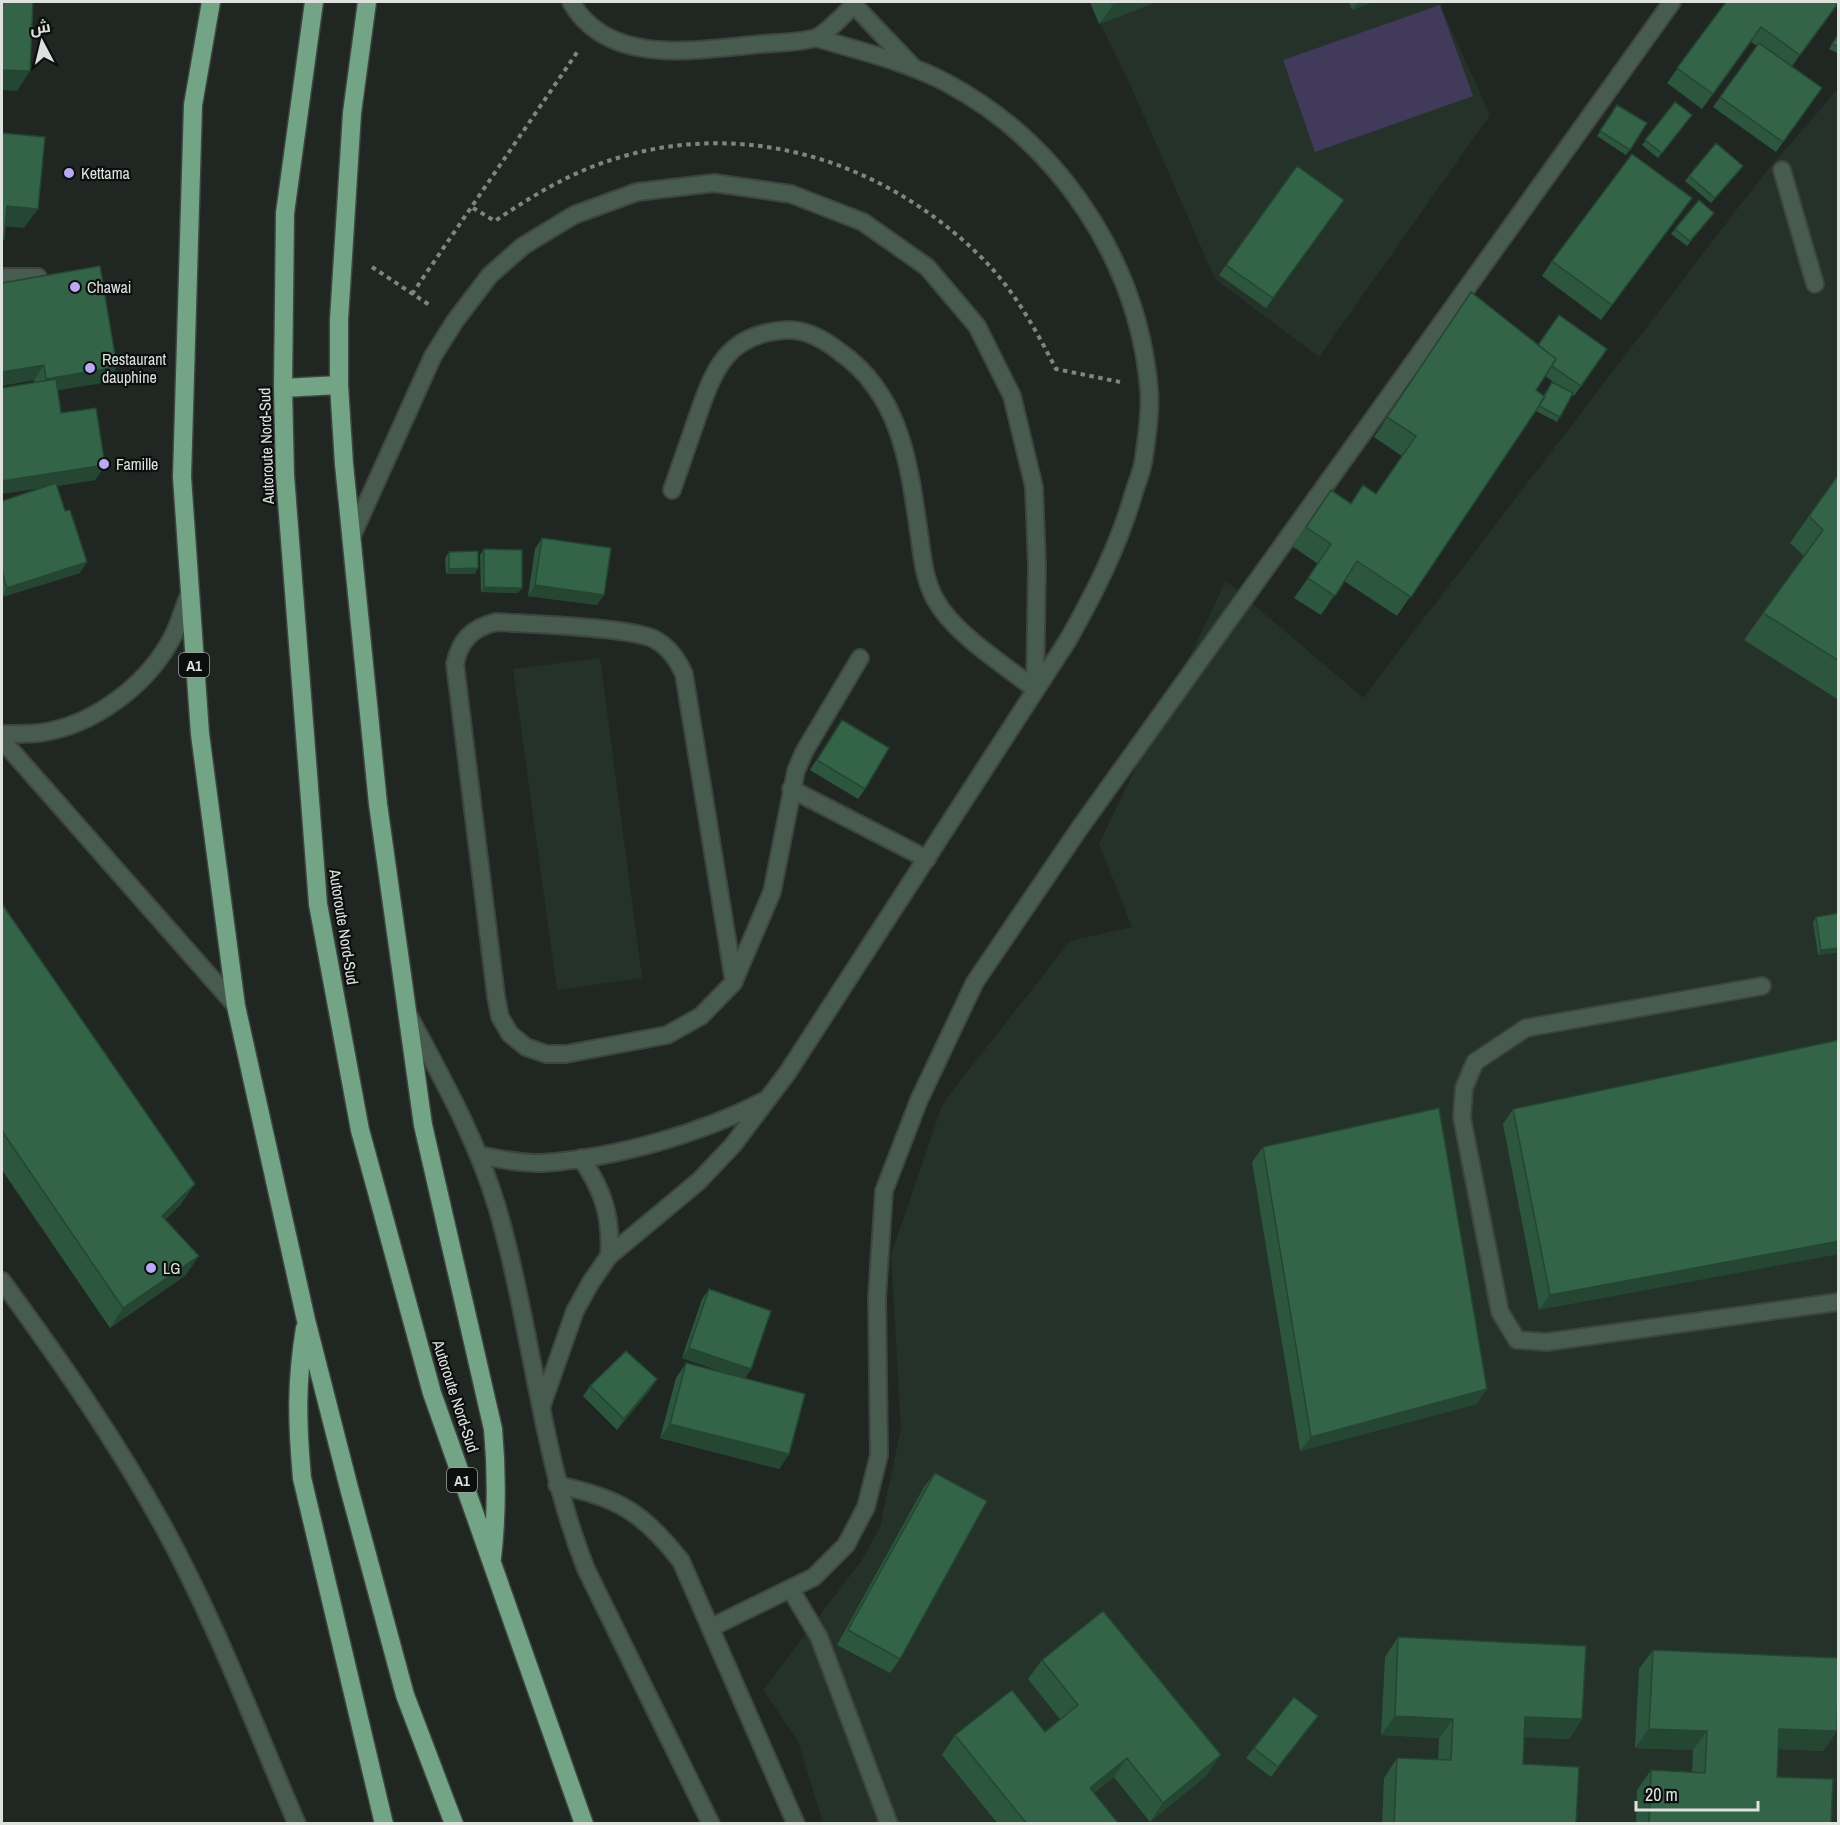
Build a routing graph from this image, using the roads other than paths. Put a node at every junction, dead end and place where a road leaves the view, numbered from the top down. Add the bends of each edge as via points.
1 (211, 2) edge
2 (314, 2) edge
3 (367, 2) edge
4 (571, 2) edge
5 (1672, 2) edge
6 (854, 3) edge
7 (817, 38) junction
8 (914, 67) junction
9 (1782, 170) dead end
10 (2, 277) edge
11 (38, 277) edge
12 (1815, 284) dead end
13 (339, 385) junction
14 (283, 388) junction
15 (672, 490) dead end
16 (351, 536) junction
17 (188, 597) junction
18 (860, 658) dead end
19 (1035, 689) junction
20 (2, 734) edge
21 (2, 740) edge
22 (790, 789) junction
23 (927, 859) junction
24 (734, 982) junction
25 (1762, 987) dead end
26 (236, 1006) junction
27 (406, 1011) junction
28 (767, 1099) junction
29 (479, 1155) junction
30 (581, 1158) junction
31 (609, 1256) junction
32 (2, 1281) edge
33 (1839, 1302) edge
34 (306, 1320) junction
35 (542, 1406) junction
36 (556, 1485) junction
37 (491, 1563) junction
38 (790, 1590) junction
39 (712, 1628) junction
40 (297, 1824) edge
41 (384, 1824) edge
42 (454, 1824) edge
43 (584, 1824) edge
44 (711, 1824) edge
45 (796, 1824) edge
46 (889, 1824) edge

1 - 17 highway, A1 via 193,105 182,477
2 - 14 highway, Autoroute Nord-Sud / A1 via 285,213
3 - 13 highway via 352,113
4 - 7 street via 593,28 634,47 663,51
5 - 38 street via 1086,819 975,982 919,1100 884,1191 877,1297 879,1455 866,1507 846,1545 814,1577
6 - 7 street
6 - 8 street
7 - 8 street
8 - 19 street via 999,116 1048,159 1118,264 1138,331 1149,390 1144,459 1125,524 1098,586
9 - 12 street
10 - 11 street
13 - 14 highway
13 - 16 highway
14 - 37 highway, Autoroute Nord-Sud / A1 via 285,475 318,904 360,1130 432,1393
15 - 19 street via 710,380 720,362 751,337 781,330 811,334 848,357 892,411 904,443 925,572 934,598 950,621
16 - 19 street via 433,356 490,275 523,246 574,215 637,192 714,183 791,194 863,222 927,267 977,326 1012,396 1034,487
16 - 27 highway via 378,804
17 - 20 street via 173,636 149,671 117,700 80,721 40,733
17 - 26 highway, A1 via 200,734
18 - 22 street via 804,752
19 - 23 street
21 - 26 street
22 - 23 street
22 - 24 street via 772,892
23 - 28 street
24 - 24 street via 701,1016 667,1035 649,1040 546,1054 526,1047 510,1034 500,1017 496,996 455,676 458,652 472,632 496,622 640,634 667,648 677,660 684,674
25 - 33 street via 1526,1028 1475,1062 1464,1088 1462,1118 1500,1312 1517,1340 1547,1342
26 - 34 highway, A1
27 - 29 street
27 - 37 highway via 429,1156 493,1429 497,1497
28 - 30 street via 714,1125
28 - 31 street via 733,1145 699,1181
29 - 30 street via 542,1163
29 - 35 street via 510,1258
30 - 31 street via 606,1204 611,1230
31 - 35 street via 575,1311
32 - 40 street via 121,1452 163,1526 198,1596
34 - 41 highway via 297,1375 302,1478
34 - 42 highway, A1 via 405,1695
35 - 36 street
36 - 39 street via 593,1492 628,1508 658,1531 681,1561
36 - 44 street via 586,1569
37 - 43 highway, Autoroute Nord-Sud / A1
38 - 39 street
38 - 46 street via 819,1637
39 - 45 street

